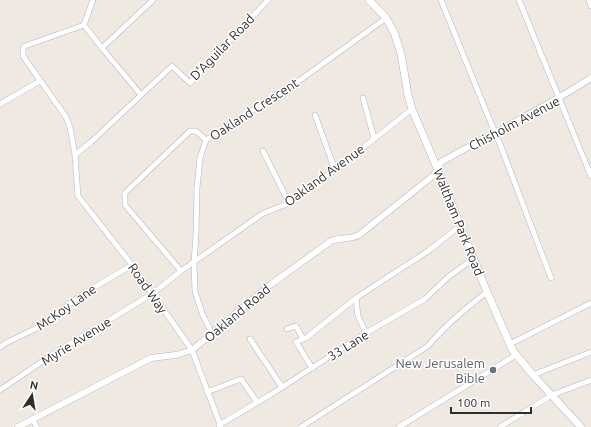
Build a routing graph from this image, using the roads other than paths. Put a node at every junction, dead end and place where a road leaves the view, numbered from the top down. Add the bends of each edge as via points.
1 (93, 0) edge
2 (153, 0) edge
3 (268, 0) edge
4 (369, 0) edge
5 (441, 0) edge
6 (519, 0) edge
7 (588, 0) edge
8 (591, 6) edge
9 (386, 18) junction
10 (84, 25) junction
11 (102, 48) junction
12 (591, 79) edge
13 (40, 81) junction
14 (142, 95) junction
15 (364, 98) dead end
16 (558, 99) junction
17 (0, 104) edge
18 (412, 109) junction
19 (315, 115) dead end
20 (495, 133) junction
21 (374, 138) junction
22 (206, 140) junction
23 (264, 151) dead end
24 (75, 155) junction
25 (437, 168) junction
26 (335, 170) junction
27 (591, 176) edge
28 (289, 203) junction
29 (460, 226) junction
30 (473, 259) junction
31 (194, 263) junction
32 (132, 265) junction
33 (181, 271) junction
34 (551, 278) dead end
35 (487, 292) junction
36 (152, 294) junction
37 (356, 298) junction
38 (591, 303) edge
39 (287, 329) dead end
40 (366, 333) junction
41 (212, 334) junction
42 (303, 339) junction
43 (250, 340) dead end
44 (510, 344) junction
45 (0, 347) edge
46 (192, 350) junction
47 (591, 352) edge
48 (516, 355) junction
49 (312, 368) junction
50 (533, 375) junction
51 (591, 380) edge
52 (282, 387) junction
53 (0, 390) edge
54 (207, 392) junction
55 (552, 395) junction
56 (257, 402) junction
57 (32, 419) junction
58 (220, 426) edge
59 (18, 427) edge
60 (37, 427) edge
61 (301, 427) edge
62 (399, 427) edge
63 (500, 427) edge
64 (581, 427) edge

1 - 10 street
2 - 11 street
3 - 14 street, D'Aguilar Road via 190,84 172,66
4 - 9 main road, Waltham Park Road
5 - 20 street
6 - 16 street
7 - 8 street
9 - 18 main road, Waltham Park Road via 398,46
9 - 22 street, Oakland Crescent via 303,78
10 - 11 street
10 - 13 street, Road Way via 25,46 23,56
11 - 14 street
12 - 16 street, Chisholm Avenue
13 - 17 street
13 - 24 street, Road Way via 66,117
14 - 24 street
15 - 21 street
16 - 20 street, Chisholm Avenue
16 - 27 street
18 - 21 street, Oakland Avenue
18 - 25 main road, Waltham Park Road
19 - 26 street
20 - 25 street, Chisholm Avenue via 441,162
20 - 34 street
21 - 26 street, Oakland Avenue
22 - 31 street, Oakland Crescent via 200,158 196,188
22 - 33 street via 196,131 190,131 125,193 125,205
23 - 28 street
24 - 32 street, Road Way via 78,196
25 - 29 main road, Waltham Park Road
25 - 41 street, Oakland Road via 434,174 359,235 331,241 270,285
26 - 28 street, Oakland Avenue
28 - 31 street, Oakland Avenue via 262,214
29 - 30 main road, Waltham Park Road
29 - 37 street via 428,251
30 - 35 main road, Waltham Park Road
30 - 40 street, 33 Lane via 424,299
31 - 33 street, Oakland Avenue
31 - 41 street, Oakland Crescent via 195,291
32 - 36 street, Road Way
32 - 45 street, McKoy Lane via 83,294 37,328
33 - 36 street, Myrie Avenue
35 - 44 main road, Waltham Park Road
35 - 61 street via 443,329 428,346
36 - 46 street, Road Way
36 - 53 street, Myrie Avenue via 53,354
37 - 40 street via 358,316
37 - 42 street
38 - 44 street
39 - 42 street via 296,326
40 - 49 street, 33 Lane
41 - 46 street, Oakland Road
42 - 49 street via 296,342
43 - 52 street
44 - 48 main road, Waltham Park Road
46 - 54 street, Road Way
46 - 57 street, Oakland Road via 176,356 151,358
47 - 50 street
48 - 50 main road, Waltham Park Road
48 - 62 street
49 - 52 street, 33 Lane
50 - 55 main road, Waltham Park Road
51 - 55 street
52 - 56 street, 33 Lane
54 - 56 street via 241,379
54 - 58 street, Road Way
55 - 63 street
55 - 64 main road, Waltham Park Road
56 - 58 street, 33 Lane
57 - 59 street, Oakland Road
57 - 60 street

